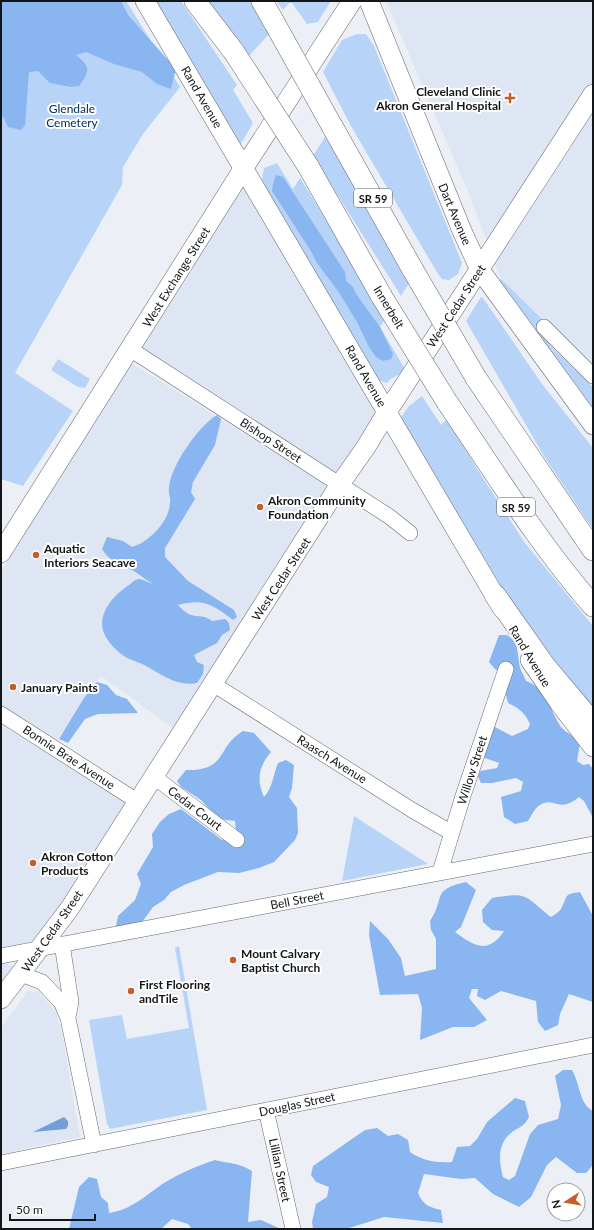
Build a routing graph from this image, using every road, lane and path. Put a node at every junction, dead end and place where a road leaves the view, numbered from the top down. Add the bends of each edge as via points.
1 (145, 1) edge
2 (195, 1) edge
3 (262, 1) edge
4 (352, 1) edge
5 (369, 1) edge
6 (593, 94) edge
7 (243, 169) junction
8 (480, 270) junction
9 (544, 327) dead end
10 (130, 349) junction
11 (593, 376) edge
12 (387, 412) junction
13 (593, 425) edge
14 (340, 484) junction
15 (410, 533) dead end
16 (593, 550) edge
17 (1, 553) edge
18 (495, 595) junction
19 (593, 606) edge
20 (506, 669) dead end
21 (213, 684) junction
22 (1, 714) edge
23 (593, 723) edge
24 (593, 747) edge
25 (153, 776) junction
26 (137, 802) junction
27 (452, 833) junction
28 (237, 840) dead end
29 (593, 844) edge
30 (440, 872) junction
31 (62, 944) junction
32 (41, 948) junction
33 (1, 956) edge
34 (21, 974) junction
35 (1, 999) edge
36 (68, 1018) junction
37 (593, 1045) edge
38 (266, 1110) junction
39 (94, 1145) junction
40 (1, 1163) edge
41 (292, 1229) edge

1 - 7 main road, Rand Avenue
2 - 19 highway, Innerbelt / SR 59, bridge via 234,52 308,166 382,297 519,512
3 - 16 highway, SR 59, bridge via 476,378
4 - 7 main road, West Exchange Street
5 - 8 main road, Dart Avenue
6 - 8 main road, West Cedar Street
7 - 10 main road, West Exchange Street
7 - 12 main road, Rand Avenue
8 - 12 main road, West Cedar Street
8 - 13 main road, Dart Avenue
9 - 11 street
10 - 14 street, Bishop Street
10 - 17 main road, West Exchange Street
12 - 14 main road, West Cedar Street
12 - 18 main road, Rand Avenue
14 - 15 street, Bishop Street
14 - 21 main road, West Cedar Street
18 - 23 highway via 545,666
18 - 24 main road, Rand Avenue via 538,672
20 - 27 street, Willow Street
21 - 25 main road, West Cedar Street
21 - 27 street, Raasch Avenue
22 - 26 street, Bonnie Brae Avenue
25 - 26 main road, West Cedar Street
25 - 28 street, Cedar Court
26 - 32 main road, West Cedar Street via 70,908
27 - 30 street, Willow Street
29 - 30 street, Bell Street
30 - 31 street, Bell Street
31 - 32 street, Bell Street
31 - 36 street via 71,1002
32 - 33 street, Bell Street
32 - 34 main road, West Cedar Street
34 - 35 main road, West Cedar Street
34 - 36 street via 42,982 61,1002
36 - 39 street
37 - 38 street, Douglas Street
38 - 39 street, Douglas Street
38 - 41 street, Lillian Street
39 - 40 street, Douglas Street

